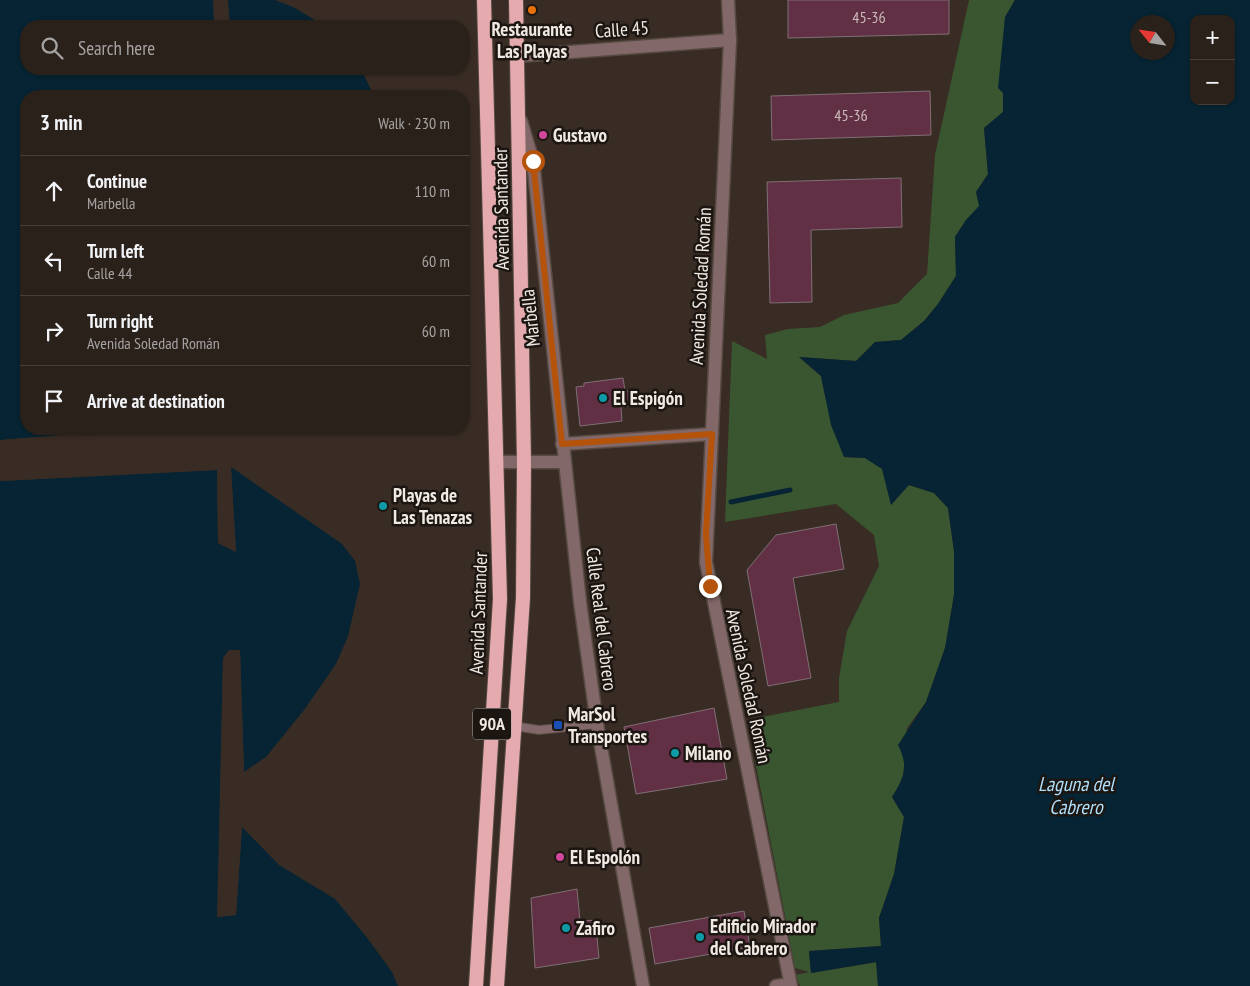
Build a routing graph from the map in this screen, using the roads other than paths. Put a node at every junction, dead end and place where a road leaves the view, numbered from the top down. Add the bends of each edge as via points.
1 (484, 0) edge
2 (516, 0) edge
3 (728, 0) edge
4 (730, 40) junction
5 (517, 56) junction
6 (518, 113) junction
7 (712, 434) junction
8 (562, 444) junction
9 (497, 462) junction
10 (524, 462) junction
11 (564, 462) junction
12 (597, 724) junction
13 (514, 726) junction
14 (791, 985) edge
15 (476, 986) edge
16 (497, 986) edge
17 (643, 986) edge
18 (776, 986) edge

1 - 9 highway, Avenida Santander / 90A
2 - 5 highway, Avenida Santander / 90A
3 - 4 street, Avenida Soledad Román
4 - 5 street, Calle 45
4 - 7 street, Avenida Soledad Román
5 - 6 highway, Avenida Santander / 90A
6 - 8 street, Marbella via 533,161
6 - 10 highway, Avenida Santander / 90A
7 - 8 street
7 - 14 street, Avenida Soledad Román via 706,534 710,586
8 - 11 street, Marbella
9 - 10 street
9 - 15 highway, Avenida Santander / 90A via 500,598
10 - 11 street
10 - 13 highway, Avenida Santander / 90A via 523,598
11 - 12 street, Calle Real del Cabrero
12 - 13 lane via 539,730
12 - 17 street, Calle Real del Cabrero
13 - 16 highway, Avenida Santander / 90A
14 - 18 street

